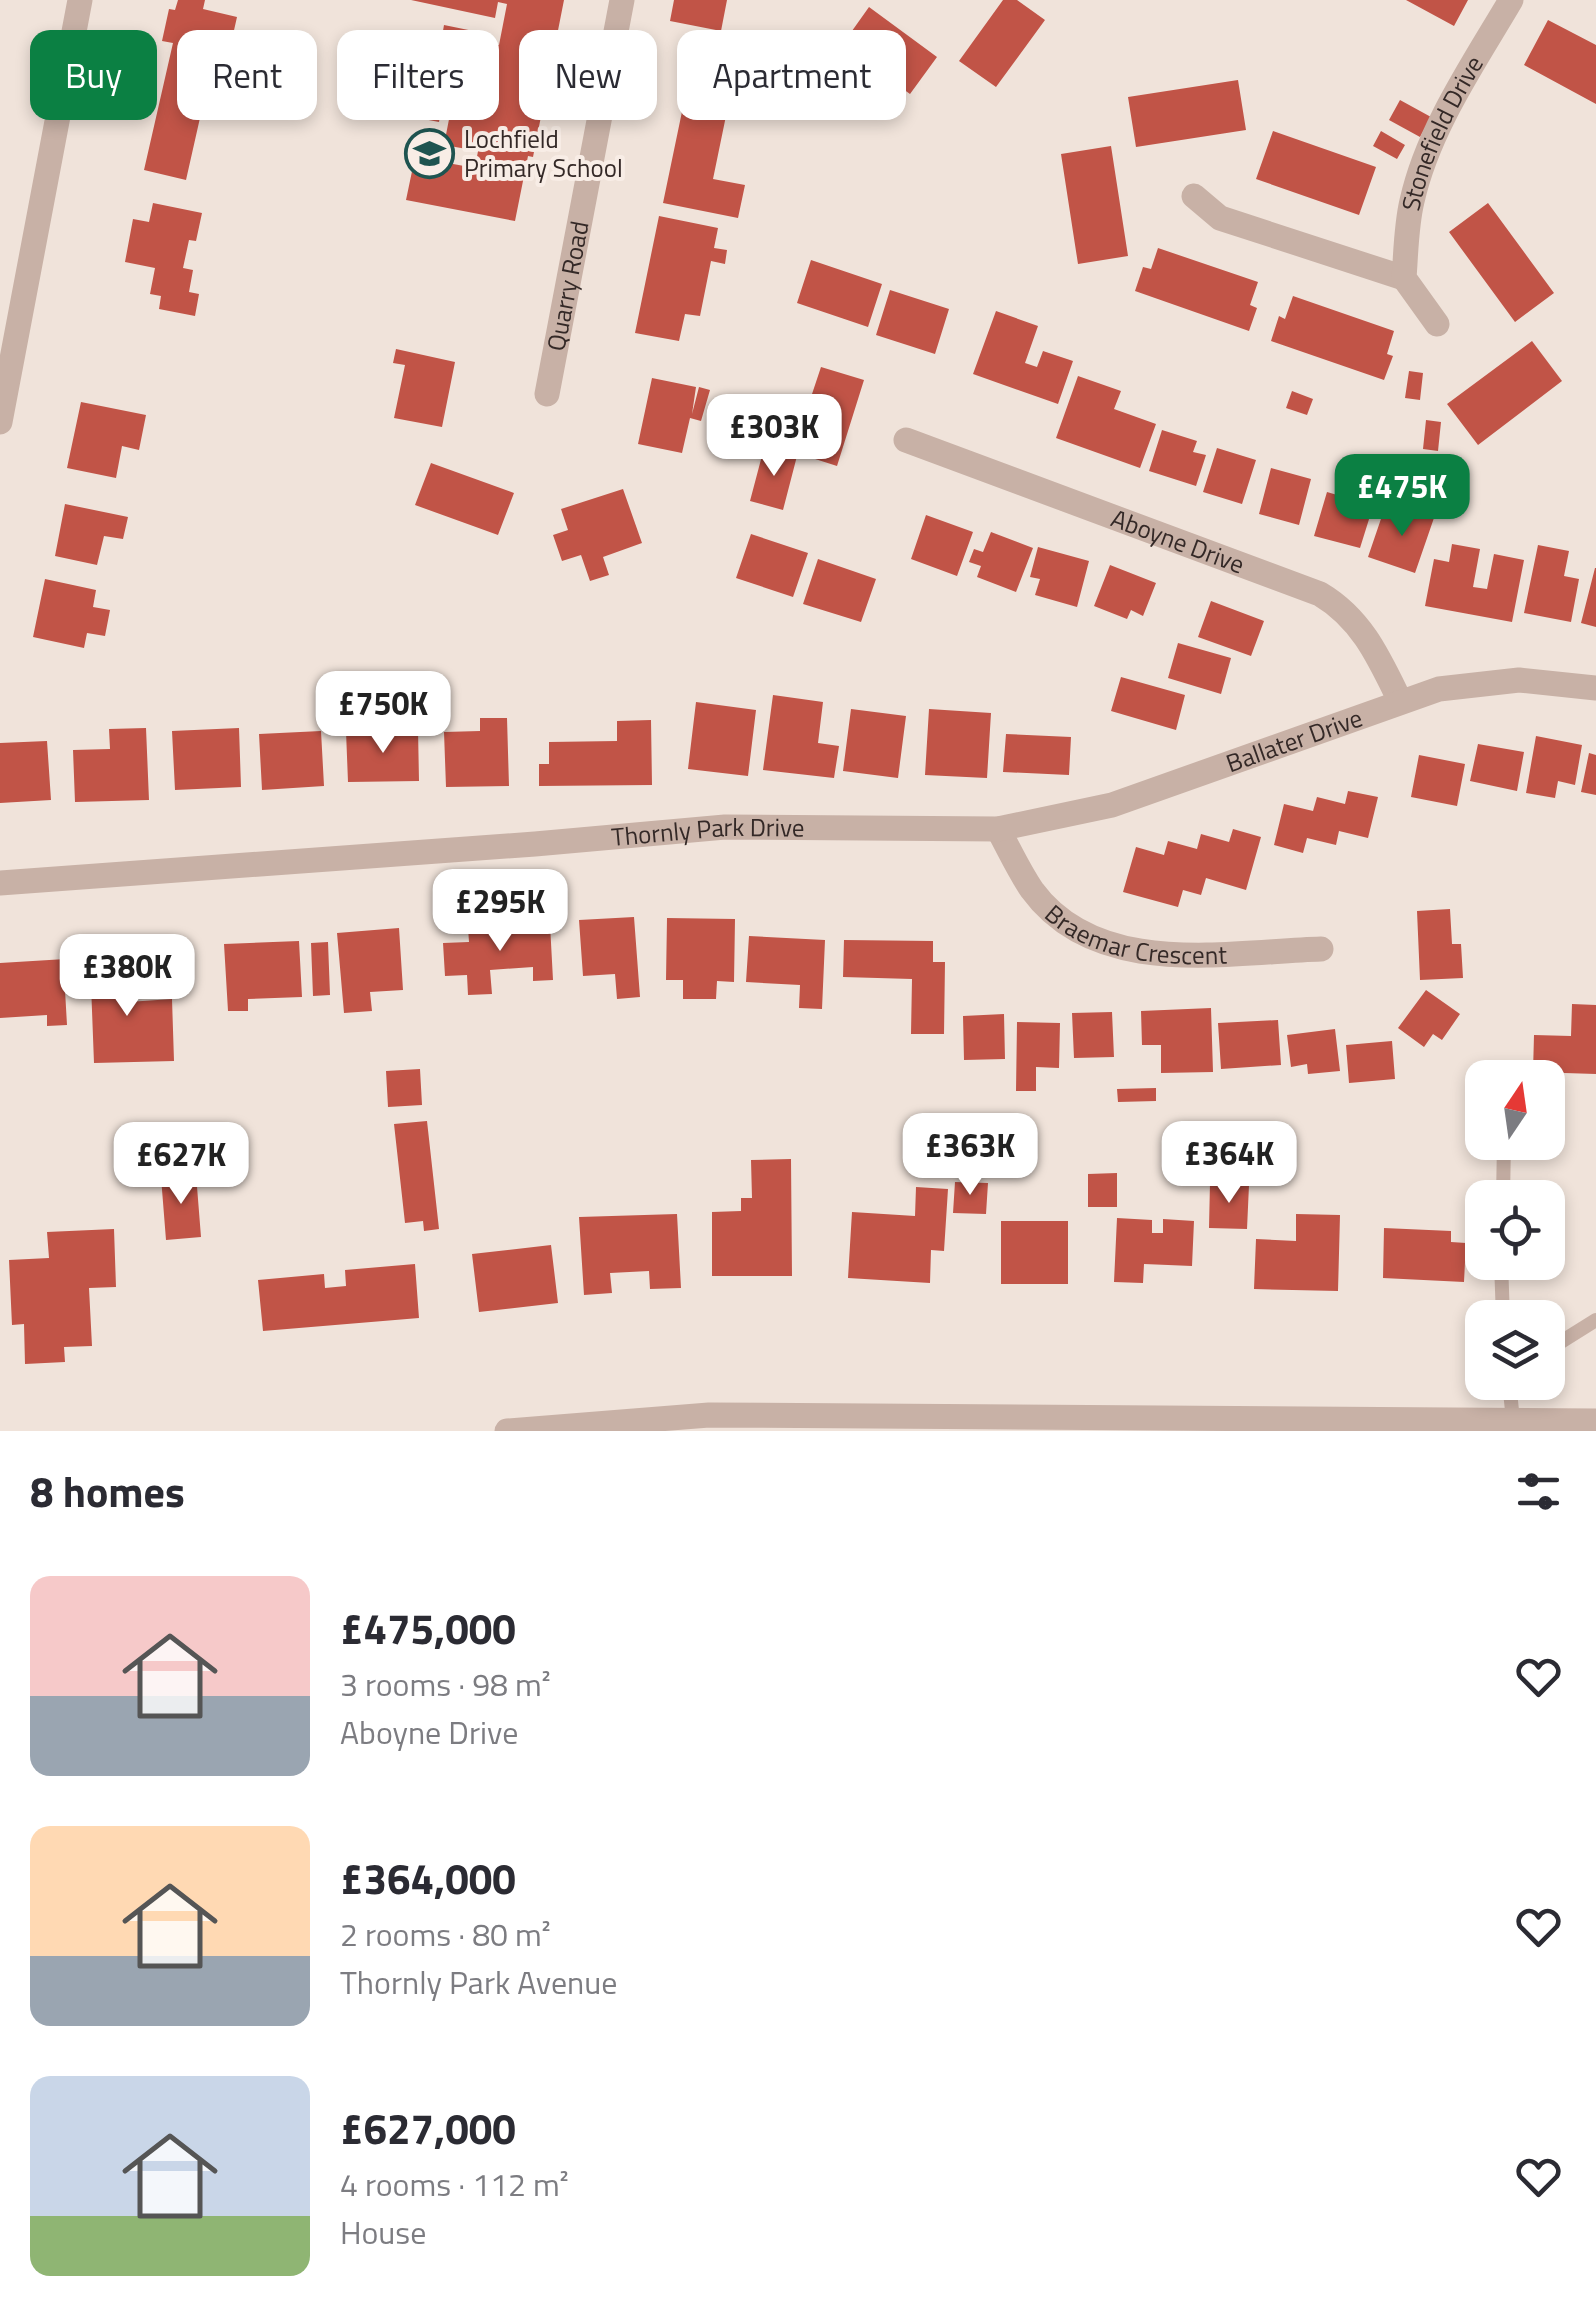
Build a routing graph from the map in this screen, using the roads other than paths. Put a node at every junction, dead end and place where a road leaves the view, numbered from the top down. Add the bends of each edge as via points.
1 (80, 0) edge
2 (622, 0) edge
3 (1510, 0) edge
4 (1194, 196) dead end
5 (1404, 278) junction
6 (1437, 324) dead end
7 (546, 394) dead end
8 (0, 422) edge
9 (906, 440) dead end
10 (1596, 688) edge
11 (1400, 701) junction
12 (998, 829) junction
13 (0, 883) edge
14 (1321, 949) dead end
15 (1596, 1320) edge
16 (1565, 1339) edge
17 (1510, 1400) edge
18 (1512, 1420) junction
19 (1596, 1421) edge
20 (813, 1423) edge
21 (1036, 1423) edge
22 (507, 1431) edge

1 - 8 street
2 - 7 street, Quarry Road
3 - 5 street, Stonefield Drive via 1423,162 1411,203
4 - 5 street via 1220,218
5 - 6 street
9 - 11 street, Aboyne Drive via 1320,594 1357,622
10 - 11 street, Ballater Drive via 1482,682
11 - 12 street, Ballater Drive via 1112,805
12 - 13 street, Thornly Park Drive via 725,827
12 - 14 street, Braemar Crescent via 1033,891 1070,926 1101,940 1155,955
15 - 16 lane
17 - 18 lane
18 - 19 street
18 - 21 street
20 - 21 street
20 - 22 street via 709,1415

